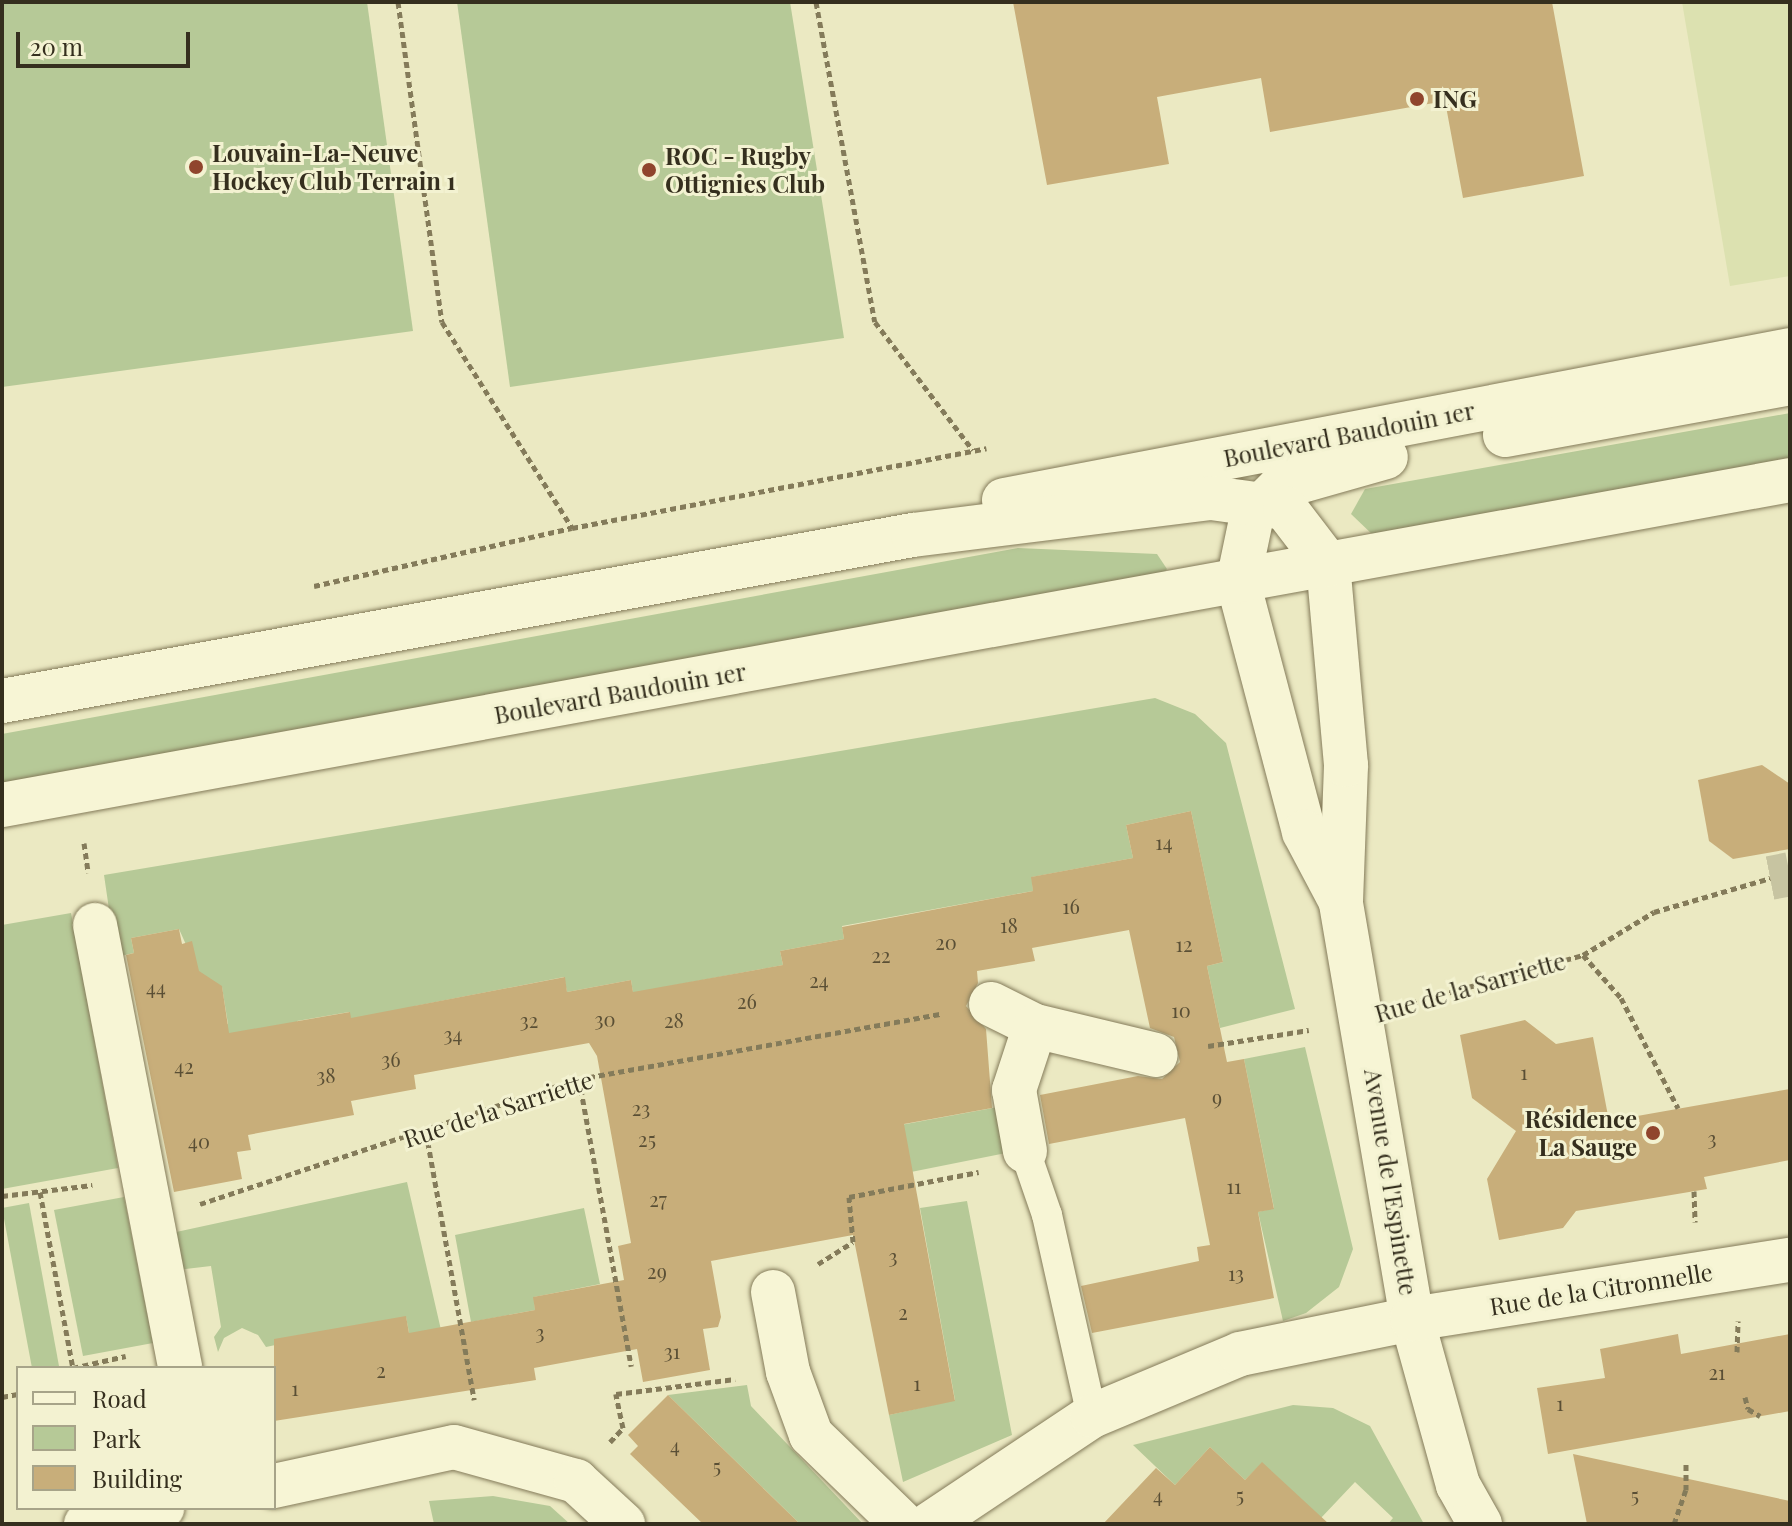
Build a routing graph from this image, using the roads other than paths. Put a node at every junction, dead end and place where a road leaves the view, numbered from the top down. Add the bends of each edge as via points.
1 (1790, 350) edge
2 (1790, 383) edge
3 (1790, 480) edge
4 (1263, 504) junction
5 (913, 535) junction
6 (1328, 564) junction
7 (1238, 582) junction
8 (2, 701) edge
9 (2, 805) edge
10 (1341, 902) junction
11 (95, 925) dead end
12 (991, 1004) road end
13 (1035, 1026) junction
14 (1156, 1055) road end
15 (1028, 1157) joint
16 (1790, 1260) edge
17 (773, 1292) road end
18 (1412, 1319) junction
19 (180, 1366) edge
20 (1092, 1416) junction
21 (276, 1486) edge
22 (152, 1510) edge
23 (946, 1519) edge
24 (86, 1524) edge
25 (623, 1524) edge
26 (903, 1524) edge
27 (1480, 1524) edge

1 - 5 main road, Boulevard Baudouin 1er via 982,504
2 - 4 main road, Boulevard Baudouin 1er via 1338,466 1280,487
3 - 6 main road, Boulevard Baudouin 1er
4 - 5 main road, Boulevard Baudouin 1er via 1211,498
4 - 6 main road, Boulevard Baudouin 1er via 1285,508
4 - 7 main road via 1252,515
5 - 8 main road, Boulevard Baudouin 1er
6 - 7 main road, Boulevard Baudouin 1er
6 - 10 main road, Avenue de l'Espinette via 1346,765
7 - 9 main road, Boulevard Baudouin 1er
7 - 10 main road, Avenue de l'Espinette via 1304,832
10 - 18 main road, Avenue de l'Espinette via 1365,1017
11 - 19 main road
12 - 13 main road
13 - 14 main road
13 - 15 main road via 1014,1090
15 - 20 lane
16 - 18 main road, Rue de la Citronnelle
17 - 26 main road via 788,1372 811,1435
18 - 20 main road, Avenue de l'Espinette via 1240,1354
18 - 27 main road via 1458,1485
20 - 23 main road, Avenue de l'Espinette
21 - 25 main road via 454,1447 576,1481
22 - 24 main road

